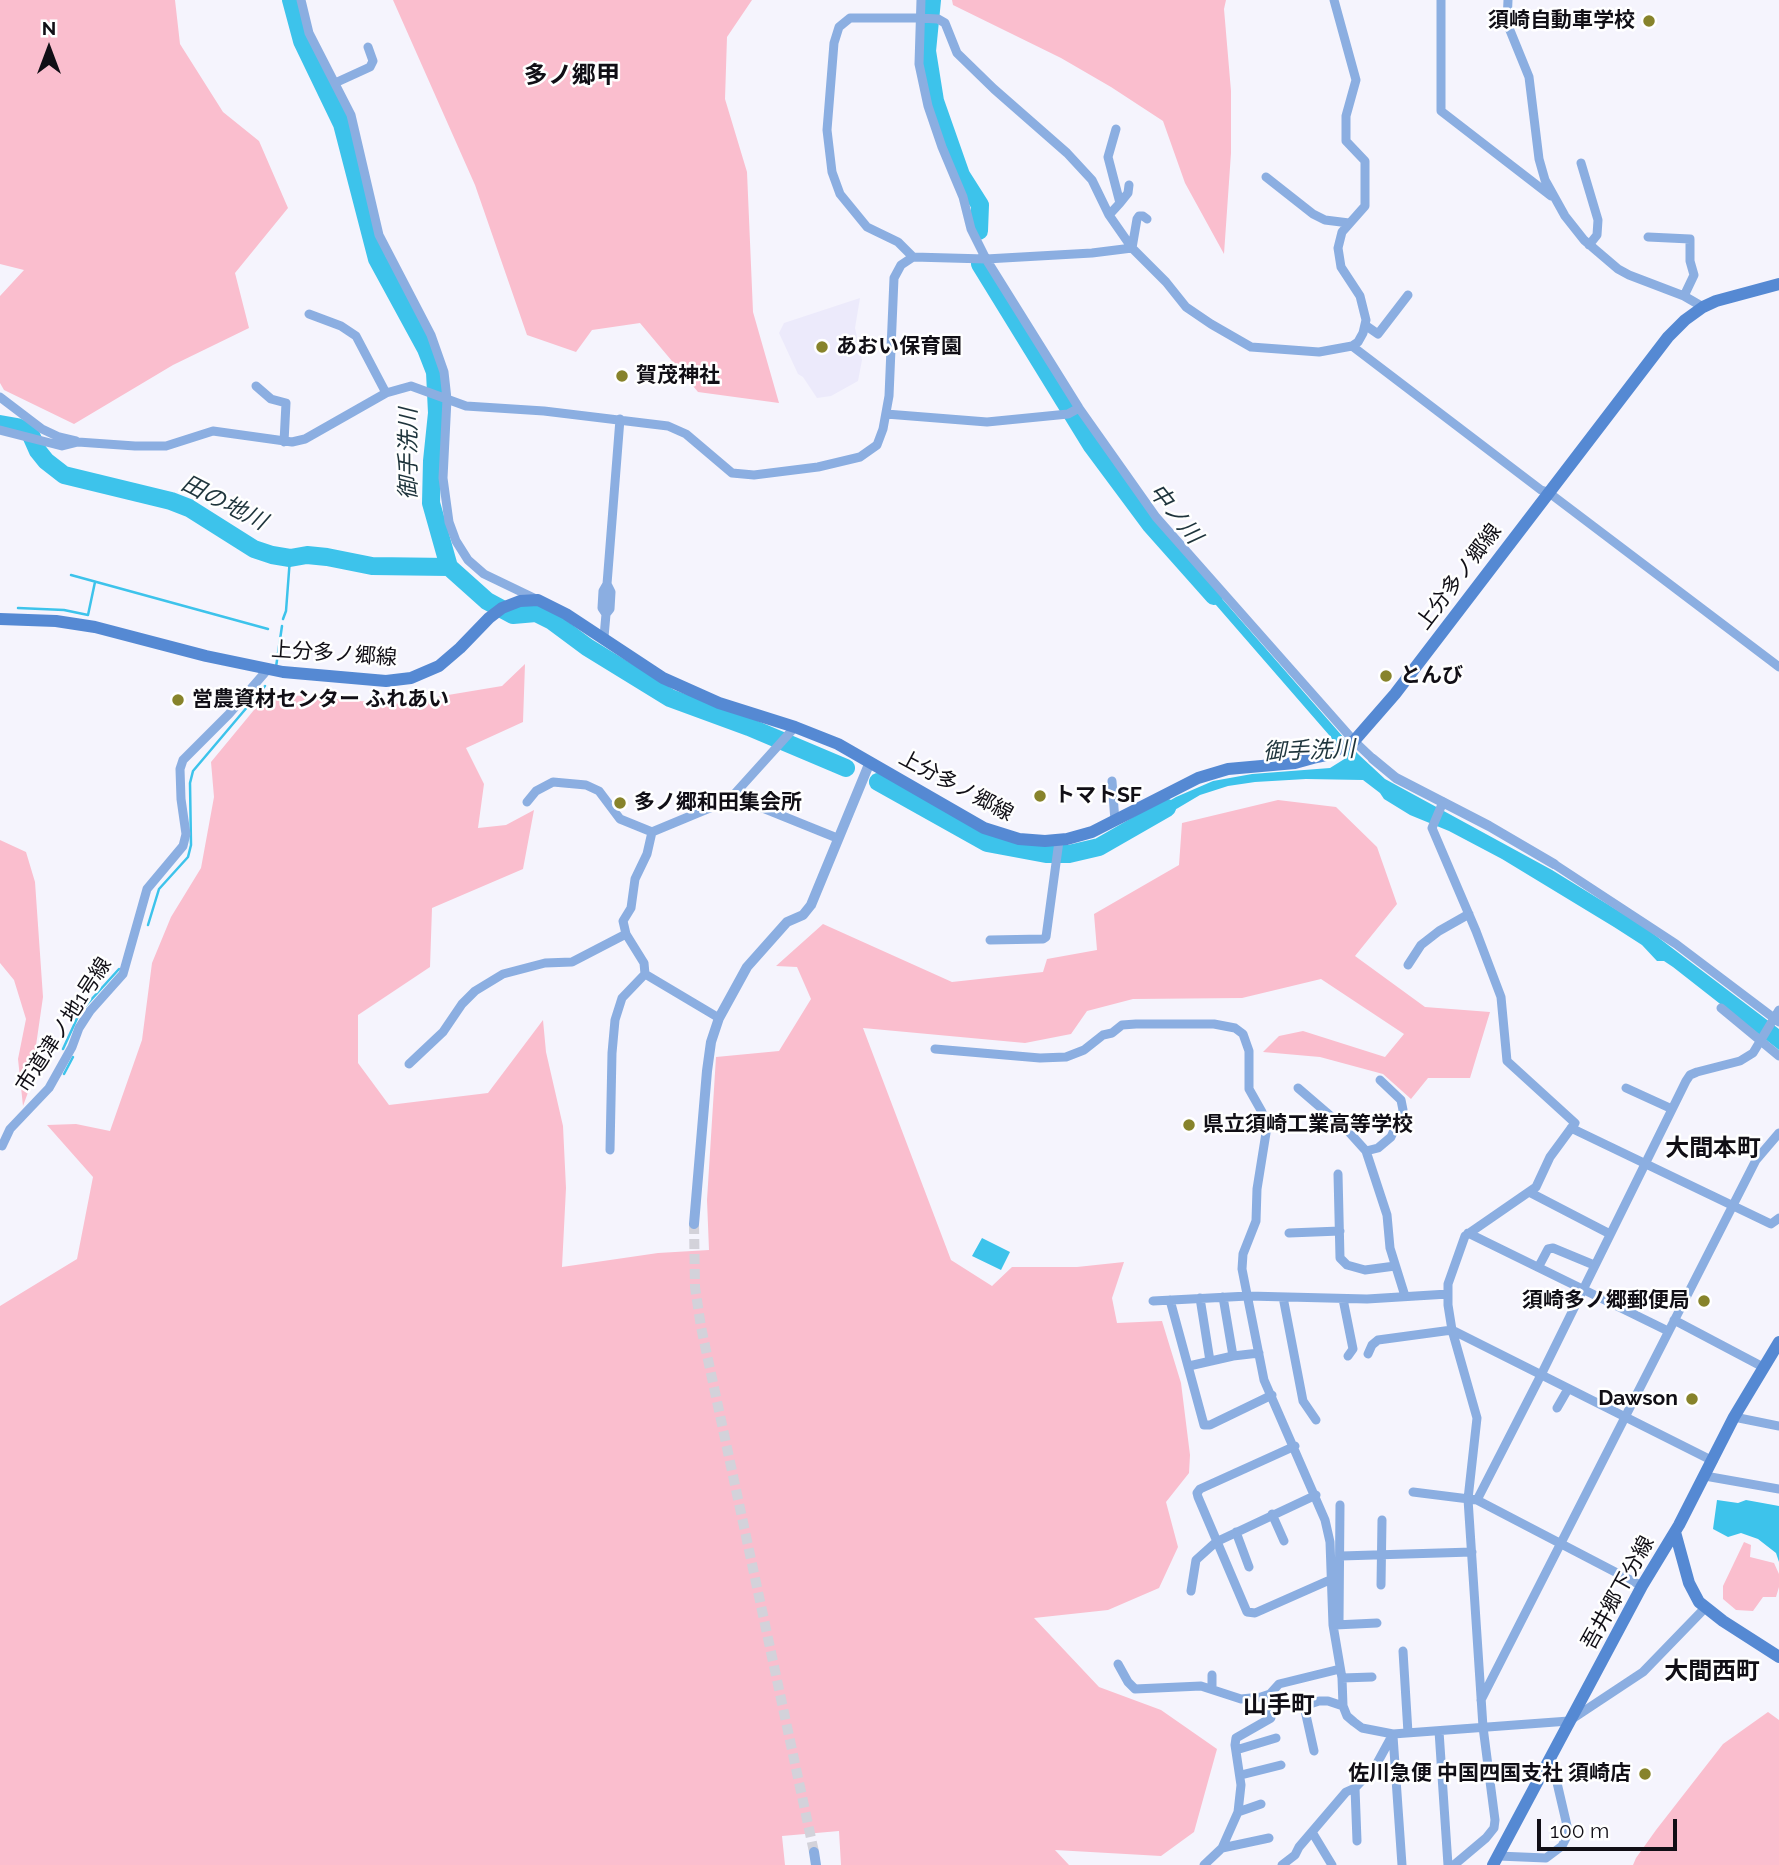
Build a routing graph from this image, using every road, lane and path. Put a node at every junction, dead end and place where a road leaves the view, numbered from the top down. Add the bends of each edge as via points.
1 (301, 0) edge
2 (921, 0) edge
3 (1334, 0) edge
4 (1441, 0) edge
5 (1508, 0) edge
6 (925, 18) junction
7 (368, 47) dead end
8 (335, 83) junction
9 (1116, 129) dead end
10 (1581, 163) dead end
11 (1266, 177) dead end
12 (1129, 185) dead end
13 (1554, 198) junction
14 (1119, 203) junction
15 (1109, 215) junction
16 (1147, 219) dead end
17 (1349, 223) junction
18 (1648, 237) dead end
19 (1589, 245) junction
20 (1132, 248) junction
21 (914, 257) junction
22 (986, 259) junction
23 (1779, 284) edge
24 (1408, 295) dead end
25 (1684, 296) junction
26 (1703, 307) junction
27 (309, 314) dead end
28 (1365, 325) junction
29 (1352, 346) junction
30 (256, 386) dead end
31 (386, 393) junction
32 (0, 397) edge
33 (445, 398) junction
34 (1074, 411) junction
35 (886, 414) junction
36 (620, 419) junction
37 (0, 430) edge
38 (78, 442) junction
39 (285, 442) junction
40 (1548, 492) junction
41 (538, 600) junction
42 (0, 619) edge
43 (604, 637) junction
44 (1779, 667) edge
45 (268, 669) junction
46 (791, 730) junction
47 (1352, 742) junction
48 (1373, 759) joint
49 (870, 762) junction
50 (1112, 781) dead end
51 (733, 796) junction
52 (527, 802) dead end
53 (1442, 805) junction
54 (1115, 821) junction
55 (652, 832) junction
56 (837, 838) junction
57 (1059, 845) junction
58 (1553, 864) joint
59 (1469, 914) junction
60 (626, 934) junction
61 (990, 940) dead end
62 (1408, 965) dead end
63 (645, 974) junction
64 (1721, 1008) dead end
65 (719, 1018) junction
66 (1776, 1018) edge
67 (1762, 1040) junction
68 (935, 1049) dead end
69 (1779, 1056) edge
70 (409, 1064) dead end
71 (1380, 1080) dead end
72 (1298, 1088) dead end
73 (1626, 1088) dead end
74 (1672, 1109) junction
75 (1570, 1128) junction
76 (1779, 1133) edge
77 (2, 1146) dead end
78 (610, 1150) dead end
79 (1366, 1151) junction
80 (1645, 1164) junction
81 (1338, 1174) dead end
82 (1529, 1192) junction
83 (1732, 1206) junction
84 (1779, 1218) edge
85 (694, 1224) tunnel mouth
86 (1340, 1231) junction
87 (1289, 1233) dead end
88 (1468, 1233) junction
89 (1610, 1234) junction
90 (1594, 1265) junction
91 (1395, 1266) junction
92 (1539, 1266) junction
93 (1583, 1289) junction
94 (1448, 1294) junction
95 (1248, 1296) junction
96 (1405, 1296) junction
97 (1223, 1297) junction
98 (1283, 1297) junction
99 (1200, 1298) junction
100 (1343, 1299) junction
101 (1170, 1300) junction
102 (1153, 1301) dead end
103 (1674, 1320) junction
104 (1452, 1330) junction
105 (1668, 1331) junction
106 (1779, 1342) edge
107 (1259, 1353) junction
108 (1368, 1354) dead end
109 (1233, 1356) junction
110 (1348, 1356) dead end
111 (1210, 1361) junction
112 (1189, 1366) junction
113 (1763, 1367) junction
114 (1542, 1375) junction
115 (1568, 1389) junction
116 (1272, 1395) junction
117 (1558, 1408) dead end
118 (1625, 1418) junction
119 (1734, 1418) junction
120 (1316, 1420) dead end
121 (1779, 1426) edge
122 (1295, 1446) junction
123 (1713, 1461) junction
124 (1705, 1476) junction
125 (1779, 1489) edge
126 (1413, 1492) dead end
127 (1316, 1495) junction
128 (1472, 1500) junction
129 (1339, 1505) dead end
130 (1272, 1514) junction
131 (1382, 1520) dead end
132 (1236, 1532) junction
133 (1675, 1532) junction
134 (1284, 1541) dead end
135 (1216, 1542) junction
136 (1560, 1544) junction
137 (1472, 1552) junction
138 (1340, 1556) junction
139 (1381, 1556) junction
140 (1249, 1567) dead end
141 (1332, 1579) junction
142 (1381, 1585) dead end
143 (1642, 1586) junction
144 (1191, 1591) dead end
145 (1705, 1608) junction
146 (1377, 1623) dead end
147 (1336, 1624) junction
148 (1403, 1651) dead end
149 (1779, 1657) edge
150 (1118, 1664) dead end
151 (1341, 1674) junction
152 (1212, 1675) dead end
153 (1372, 1677) dead end
154 (1212, 1689) junction
155 (1270, 1694) junction
156 (1481, 1700) junction
157 (1343, 1706) junction
158 (1569, 1721) junction
159 (1483, 1727) junction
160 (1438, 1731) junction
161 (1408, 1733) junction
162 (1392, 1734) junction
163 (1276, 1738) dead end
164 (1236, 1751) junction
165 (1314, 1751) dead end
166 (1551, 1757) junction
167 (1281, 1765) dead end
168 (1241, 1775) junction
169 (1355, 1788) junction
170 (1261, 1804) dead end
171 (1238, 1812) junction
172 (1312, 1832) junction
173 (1269, 1838) dead end
174 (1357, 1841) dead end
175 (1222, 1848) junction
176 (814, 1852) tunnel mouth
177 (1495, 1861) edge
178 (816, 1865) edge
179 (1204, 1865) edge
180 (1282, 1865) edge
181 (1332, 1865) edge
182 (1402, 1865) edge
183 (1448, 1865) edge
184 (1454, 1865) edge

1 - 8 street via 310,33
2 - 6 street
3 - 17 street via 1356,80 1346,116 1346,141 1365,161 1365,206
4 - 13 street via 1441,111
5 - 13 street via 1509,30 1529,77 1539,159
6 - 15 street via 945,23 965,62 1067,153 1092,180
6 - 21 street via 855,17 843,23 834,43 827,130 840,194 867,227 898,242
6 - 22 street via 919,64 929,106 971,229
7 - 8 street via 373,61 370,67
8 - 33 street via 351,115 379,235 431,335 444,372
9 - 14 street via 1108,157
10 - 19 street via 1598,220 1597,234
11 - 17 street via 1313,214
12 - 14 street
13 - 19 street
14 - 15 street
15 - 20 street
16 - 20 street via 1139,216
17 - 28 street via 1339,241 1339,261 1360,296
18 - 25 street via 1690,239 1694,275
19 - 25 street via 1629,275
20 - 22 street
20 - 29 street via 1186,307 1244,345 1295,352
21 - 22 street
21 - 35 street via 897,269 894,278
22 - 34 street
23 - 26 main road, 上分多ノ郷線
24 - 28 street via 1378,334
25 - 26 street
26 - 40 main road, 上分多ノ郷線 via 1668,337
27 - 31 street via 356,336
28 - 29 street
29 - 40 street
30 - 39 street via 271,399 286,403
31 - 33 street via 411,386
31 - 39 street via 305,439
32 - 38 street via 42,429
33 - 36 street via 466,406
33 - 41 street via 443,478 456,541 484,574
34 - 35 street via 987,422
34 - 47 street via 1156,517
35 - 36 street via 877,445 860,457 754,475 732,473 677,429
36 - 43 street via 607,584 610,610
37 - 38 street via 62,446
38 - 39 street via 166,446 213,431
40 - 44 street
40 - 47 main road, 上分多ノ郷線 via 1395,694
41 - 43 main road, 上分多ノ郷線
41 - 45 main road, 上分多ノ郷線 via 502,608 439,666 411,678 362,680
42 - 45 main road, 上分多ノ郷線 via 95,627
43 - 46 main road, 上分多ノ郷線 via 681,687
45 - 77 street, 市道津ノ地1号線 via 183,760 183,846 147,889 122,974 79,1028 49,1088 10,1129
46 - 49 main road, 上分多ノ郷線 via 838,744
46 - 51 street
47 - 48 street
47 - 54 main road, 上分多ノ郷線 via 1295,762 1208,775
48 - 53 street
49 - 56 street
49 - 57 main road, 上分多ノ郷線 via 984,828
50 - 54 street
51 - 55 street
51 - 56 street
52 - 55 street via 553,782 586,785 599,791 620,819
53 - 58 street
53 - 59 street via 1432,828
54 - 57 main road, 上分多ノ郷線
55 - 60 street via 635,879 631,908 623,921
56 - 65 street via 806,912 787,922 747,968
57 - 61 street via 1046,937
58 - 66 street via 1676,944
59 - 62 street via 1421,945
59 - 75 street via 1502,1003 1507,1061 1575,1123
60 - 63 street via 644,963
60 - 70 street via 572,962 545,962 503,974 475,991 443,1032
63 - 65 street
63 - 78 street via 622,998 615,1020
64 - 67 street
65 - 85 street via 707,1071
66 - 67 street
67 - 69 street
67 - 74 street via 1748,1057 1690,1075
68 - 95 street via 1066,1057 1122,1025 1136,1024 1214,1024 1243,1034 1249,1051 1249,1089 1266,1127 1256,1221 1241,1261
71 - 79 street via 1401,1101 1403,1110 1391,1137
72 - 79 street
73 - 74 street
74 - 80 street
75 - 80 street
75 - 82 street via 1541,1180
76 - 83 street via 1756,1160
79 - 91 street via 1387,1215
80 - 83 street
80 - 89 street
81 - 86 street
82 - 88 street
82 - 89 street
83 - 84 street via 1771,1224
83 - 103 street
86 - 87 street
86 - 91 street via 1340,1258 1347,1265 1365,1270
88 - 92 street
88 - 94 street
89 - 90 street
90 - 92 street via 1553,1248
90 - 93 street
91 - 96 street
92 - 93 street
93 - 105 street
93 - 114 street
94 - 96 street
94 - 104 street
95 - 97 street
95 - 98 street
95 - 107 street
96 - 100 street
97 - 99 street
97 - 109 street
98 - 100 street
98 - 120 street via 1303,1401
99 - 101 street
99 - 111 street
100 - 110 street via 1353,1349
101 - 102 street
101 - 112 street
103 - 105 street
103 - 113 street
104 - 108 street via 1378,1340
104 - 114 street
104 - 128 street via 1477,1418
105 - 118 street
106 - 113 main road, 吾井郷下分線
107 - 109 street
107 - 116 street
109 - 111 street
111 - 112 street
112 - 116 street via 1204,1425
113 - 119 main road, 吾井郷下分線
114 - 115 street
114 - 128 street
115 - 117 street
115 - 118 street
116 - 122 street
118 - 123 street
118 - 136 street
119 - 121 street
119 - 123 main road, 吾井郷下分線
122 - 127 street
122 - 135 street via 1200,1489 1198,1497
123 - 124 main road, 吾井郷下分線
124 - 125 street
124 - 133 main road, 吾井郷下分線
126 - 128 street
127 - 130 street
127 - 141 street via 1329,1536
128 - 136 street
128 - 137 street
129 - 138 street
130 - 132 street
130 - 134 street
131 - 139 street
132 - 135 street
132 - 140 street
133 - 143 main road, 吾井郷下分線
133 - 145 main road via 1689,1583
135 - 141 street via 1251,1614
135 - 144 street via 1196,1560
136 - 143 street
136 - 156 street
137 - 139 street
137 - 156 street
138 - 139 street
138 - 147 street
139 - 142 street
141 - 147 street
143 - 158 main road, 吾井郷下分線
145 - 149 main road
145 - 158 street via 1643,1672
146 - 147 street
147 - 151 street
148 - 161 street
150 - 154 street via 1135,1689
151 - 153 street
151 - 155 street via 1279,1684
151 - 157 street
152 - 154 street
154 - 155 street via 1241,1699
155 - 164 street via 1271,1718 1238,1736
156 - 159 street
157 - 162 street via 1347,1716 1362,1728
157 - 165 street via 1328,1701 1304,1706
158 - 159 street
158 - 166 main road, 吾井郷下分線
159 - 160 street
159 - 184 street via 1494,1828
160 - 161 street
160 - 183 street
161 - 162 street
162 - 169 street via 1375,1766
162 - 182 street
163 - 164 street
164 - 168 street
166 - 177 main road, 吾井郷下分線
166 - 177 street via 1568,1830 1562,1846 1546,1857
167 - 168 street
168 - 171 street
169 - 172 street via 1346,1792
169 - 174 street
170 - 171 street
171 - 175 street
172 - 180 street
172 - 181 street
173 - 175 street
175 - 179 street
176 - 178 street

